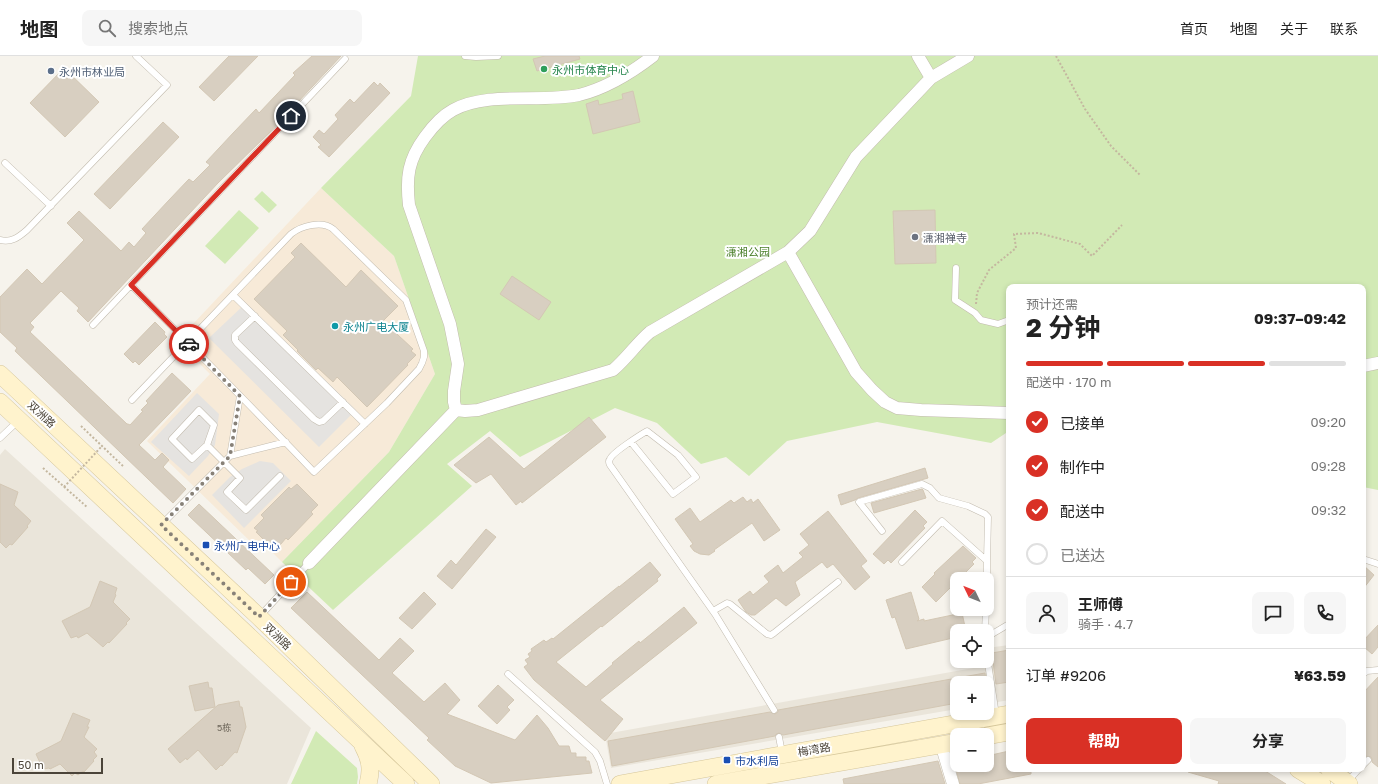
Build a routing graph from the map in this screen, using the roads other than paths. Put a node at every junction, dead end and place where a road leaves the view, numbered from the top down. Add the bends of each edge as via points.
1 (136, 56) edge
2 (465, 56) edge
3 (498, 56) edge
4 (653, 56) edge
5 (918, 56) edge
6 (968, 56) edge
7 (345, 59) dead end
8 (931, 78) junction
9 (5, 163) dead end
10 (51, 206) junction
11 (0, 240) edge
12 (788, 252) junction
13 (956, 268) dead end
14 (131, 285) junction
15 (233, 295) junction
16 (255, 316) junction
17 (1006, 321) edge
18 (93, 324) dead end
19 (188, 343) junction
20 (1378, 363) edge
21 (1366, 365) edge
22 (0, 374) edge
23 (240, 396) junction
24 (132, 400) dead end
25 (0, 402) edge
26 (343, 402) junction
27 (456, 410) junction
28 (1006, 413) edge
29 (19, 420) junction
30 (365, 424) junction
31 (0, 438) edge
32 (286, 442) junction
33 (632, 442) junction
34 (207, 445) junction
35 (230, 456) junction
36 (224, 462) junction
37 (280, 476) dead end
38 (161, 525) junction
39 (882, 531) dead end
40 (1366, 560) edge
41 (987, 561) junction
42 (902, 562) dead end
43 (309, 563) joint
44 (1378, 564) edge
45 (987, 572) edge
46 (838, 582) dead end
47 (713, 611) junction
48 (259, 617) junction
49 (1006, 626) edge
50 (994, 633) edge
51 (990, 668) edge
52 (1378, 670) edge
53 (1366, 672) edge
54 (508, 674) dead end
55 (332, 688) junction
56 (319, 702) junction
57 (774, 710) dead end
58 (1003, 716) edge
59 (1006, 733) edge
60 (994, 735) edge
61 (779, 737) dead end
62 (361, 742) junction
63 (949, 743) edge
64 (782, 755) junction
65 (1303, 772) edge
66 (1333, 772) edge
67 (1357, 772) edge
68 (738, 782) edge
69 (1348, 783) edge
70 (368, 784) edge
71 (406, 784) edge
72 (431, 784) edge
73 (607, 784) edge
74 (620, 784) edge
75 (716, 784) edge
76 (953, 784) edge
77 (1322, 784) edge

1 - 10 lane via 167,85
2 - 3 lane
4 - 27 street via 619,80 578,95 475,101 453,110 435,124 420,144 409,166 409,205 450,324 458,364 454,391
5 - 8 street
6 - 8 street
7 - 14 lane
8 - 12 street via 856,157 810,231
9 - 10 lane
10 - 11 lane via 14,240
12 - 27 street via 650,332 624,362 613,370 478,410
12 - 28 street via 856,372 885,402 898,408
13 - 17 lane via 955,300 981,320 998,324
14 - 18 lane
14 - 19 lane
15 - 16 lane
15 - 19 lane
15 - 30 lane via 296,230 322,224 333,229 395,289 406,300 424,351 424,358 419,369
16 - 26 lane
16 - 26 lane via 235,335 236,343 319,422
19 - 23 lane
19 - 24 lane
20 - 21 street
22 - 38 main road, 双洲路
23 - 32 lane
23 - 35 lane
25 - 29 main road, 双洲路
26 - 30 lane
27 - 43 street
29 - 31 lane
29 - 56 main road, 双洲路
30 - 32 lane via 314,472
32 - 35 lane
33 - 33 lane via 647,430 678,455 696,477 673,494
33 - 47 lane via 610,458 610,465
34 - 34 lane via 214,425 199,410 172,439 192,460
34 - 36 lane
35 - 36 lane
36 - 37 lane via 240,478 227,492 246,510
36 - 38 lane
38 - 48 main road, 双洲路
39 - 41 lane via 859,502 922,484 939,498 968,506 988,516
40 - 44 lane
41 - 42 lane via 942,521
41 - 45 lane
43 - 48 lane
46 - 47 lane via 771,634 766,634 730,604 727,603
47 - 57 lane
48 - 55 main road, 双洲路
49 - 50 lane
51 - 58 lane
52 - 53 lane
54 - 73 lane via 595,752
55 - 56 main road
55 - 72 main road, 双洲路
56 - 62 main road, 双洲路
58 - 64 main road, 梅湾路
59 - 60 main road
61 - 64 lane
62 - 70 main road via 370,764
62 - 71 main road, 双洲路
63 - 68 main road, 梅湾路
63 - 76 street
64 - 74 main road, 梅湾路
65 - 77 main road
66 - 69 main road
67 - 69 lane
68 - 75 main road, 梅湾路

